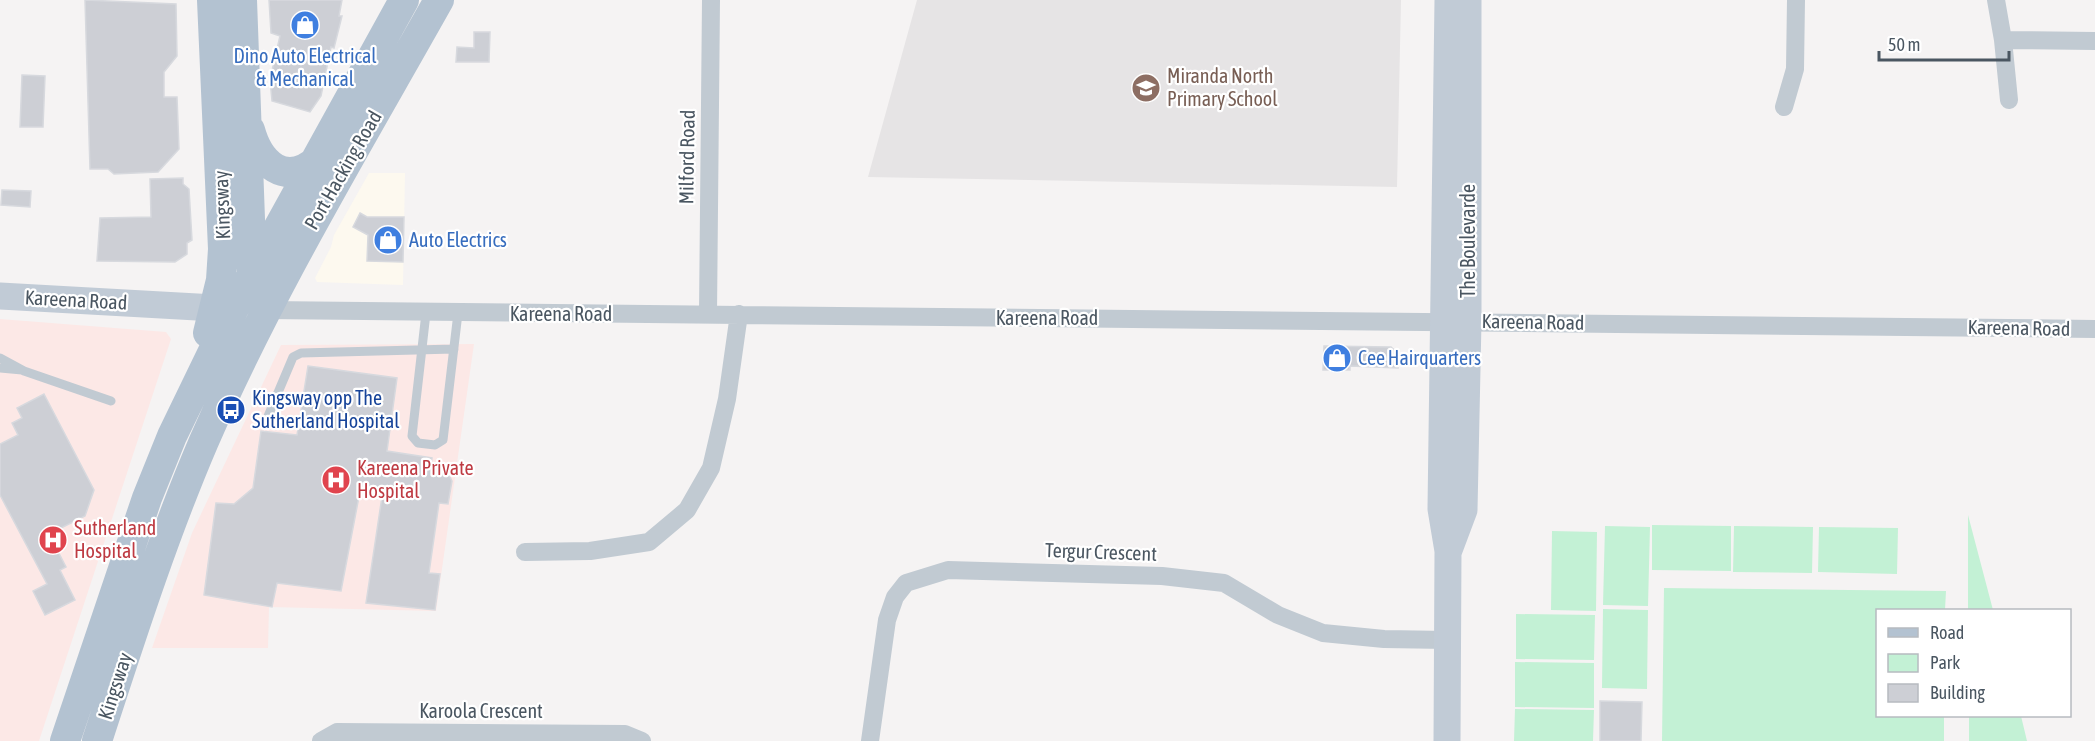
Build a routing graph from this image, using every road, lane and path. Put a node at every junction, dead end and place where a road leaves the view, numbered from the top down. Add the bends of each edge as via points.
1 (212, 0) edge
2 (242, 0) edge
3 (404, 0) edge
4 (439, 0) edge
5 (711, 0) edge
6 (1448, 0) edge
7 (1468, 0) edge
8 (1796, 0) edge
9 (1996, 0) edge
10 (2003, 40) junction
11 (2095, 41) edge
12 (2009, 100) dead end
13 (1784, 107) dead end
14 (246, 115) junction
15 (317, 160) junction
16 (252, 276) junction
17 (1, 299) edge
18 (241, 309) junction
19 (426, 313) junction
20 (458, 313) junction
21 (708, 314) junction
22 (739, 314) junction
23 (1456, 321) junction
24 (2095, 329) edge
25 (422, 349) junction
26 (454, 349) junction
27 (0, 358) edge
28 (0, 368) edge
29 (24, 371) junction
30 (111, 401) dead end
31 (266, 421) dead end
32 (525, 552) dead end
33 (1448, 640) junction
34 (65, 741) edge
35 (97, 741) edge
36 (321, 741) edge
37 (642, 741) edge
38 (870, 741) edge
39 (1447, 741) edge

1 - 18 main road, Kingsway via 224,249
2 - 14 main road, Kingsway
3 - 15 main road, Port Hacking Road
4 - 18 main road, Port Hacking Road via 294,254
5 - 21 street, Milford Road
6 - 23 main road, The Boulevarde
7 - 23 main road, The Boulevarde
8 - 13 street via 1795,69
9 - 10 street
10 - 11 street
10 - 12 street
14 - 15 main road via 257,150 273,168 299,171
14 - 16 main road, Kingsway
15 - 16 main road, Port Hacking Road
16 - 18 main road, Port Hacking Road
17 - 18 main road, Kareena Road
18 - 19 street, Kareena Road
18 - 34 main road, Kingsway via 187,405 147,498
18 - 35 main road, Kingsway via 241,348 148,585
19 - 20 street, Kareena Road
19 - 25 lane
20 - 21 street, Kareena Road
20 - 26 lane
21 - 22 street, Kareena Road
22 - 23 street, Kareena Road
22 - 32 street via 727,399 711,468 687,510 649,542 590,550
23 - 24 street, Kareena Road
23 - 33 main road, The Boulevarde via 1464,510 1448,551
25 - 26 lane
25 - 26 lane via 412,436 418,443 435,446 443,440
25 - 31 lane via 301,353 293,357
27 - 29 lane
28 - 29 lane
29 - 30 lane
33 - 38 street, Tergur Crescent via 1323,633 1278,615 1224,584 1162,576 948,570 906,583 895,597 887,620
33 - 39 main road, The Boulevarde
36 - 37 street, Karoola Crescent via 338,732 625,734

